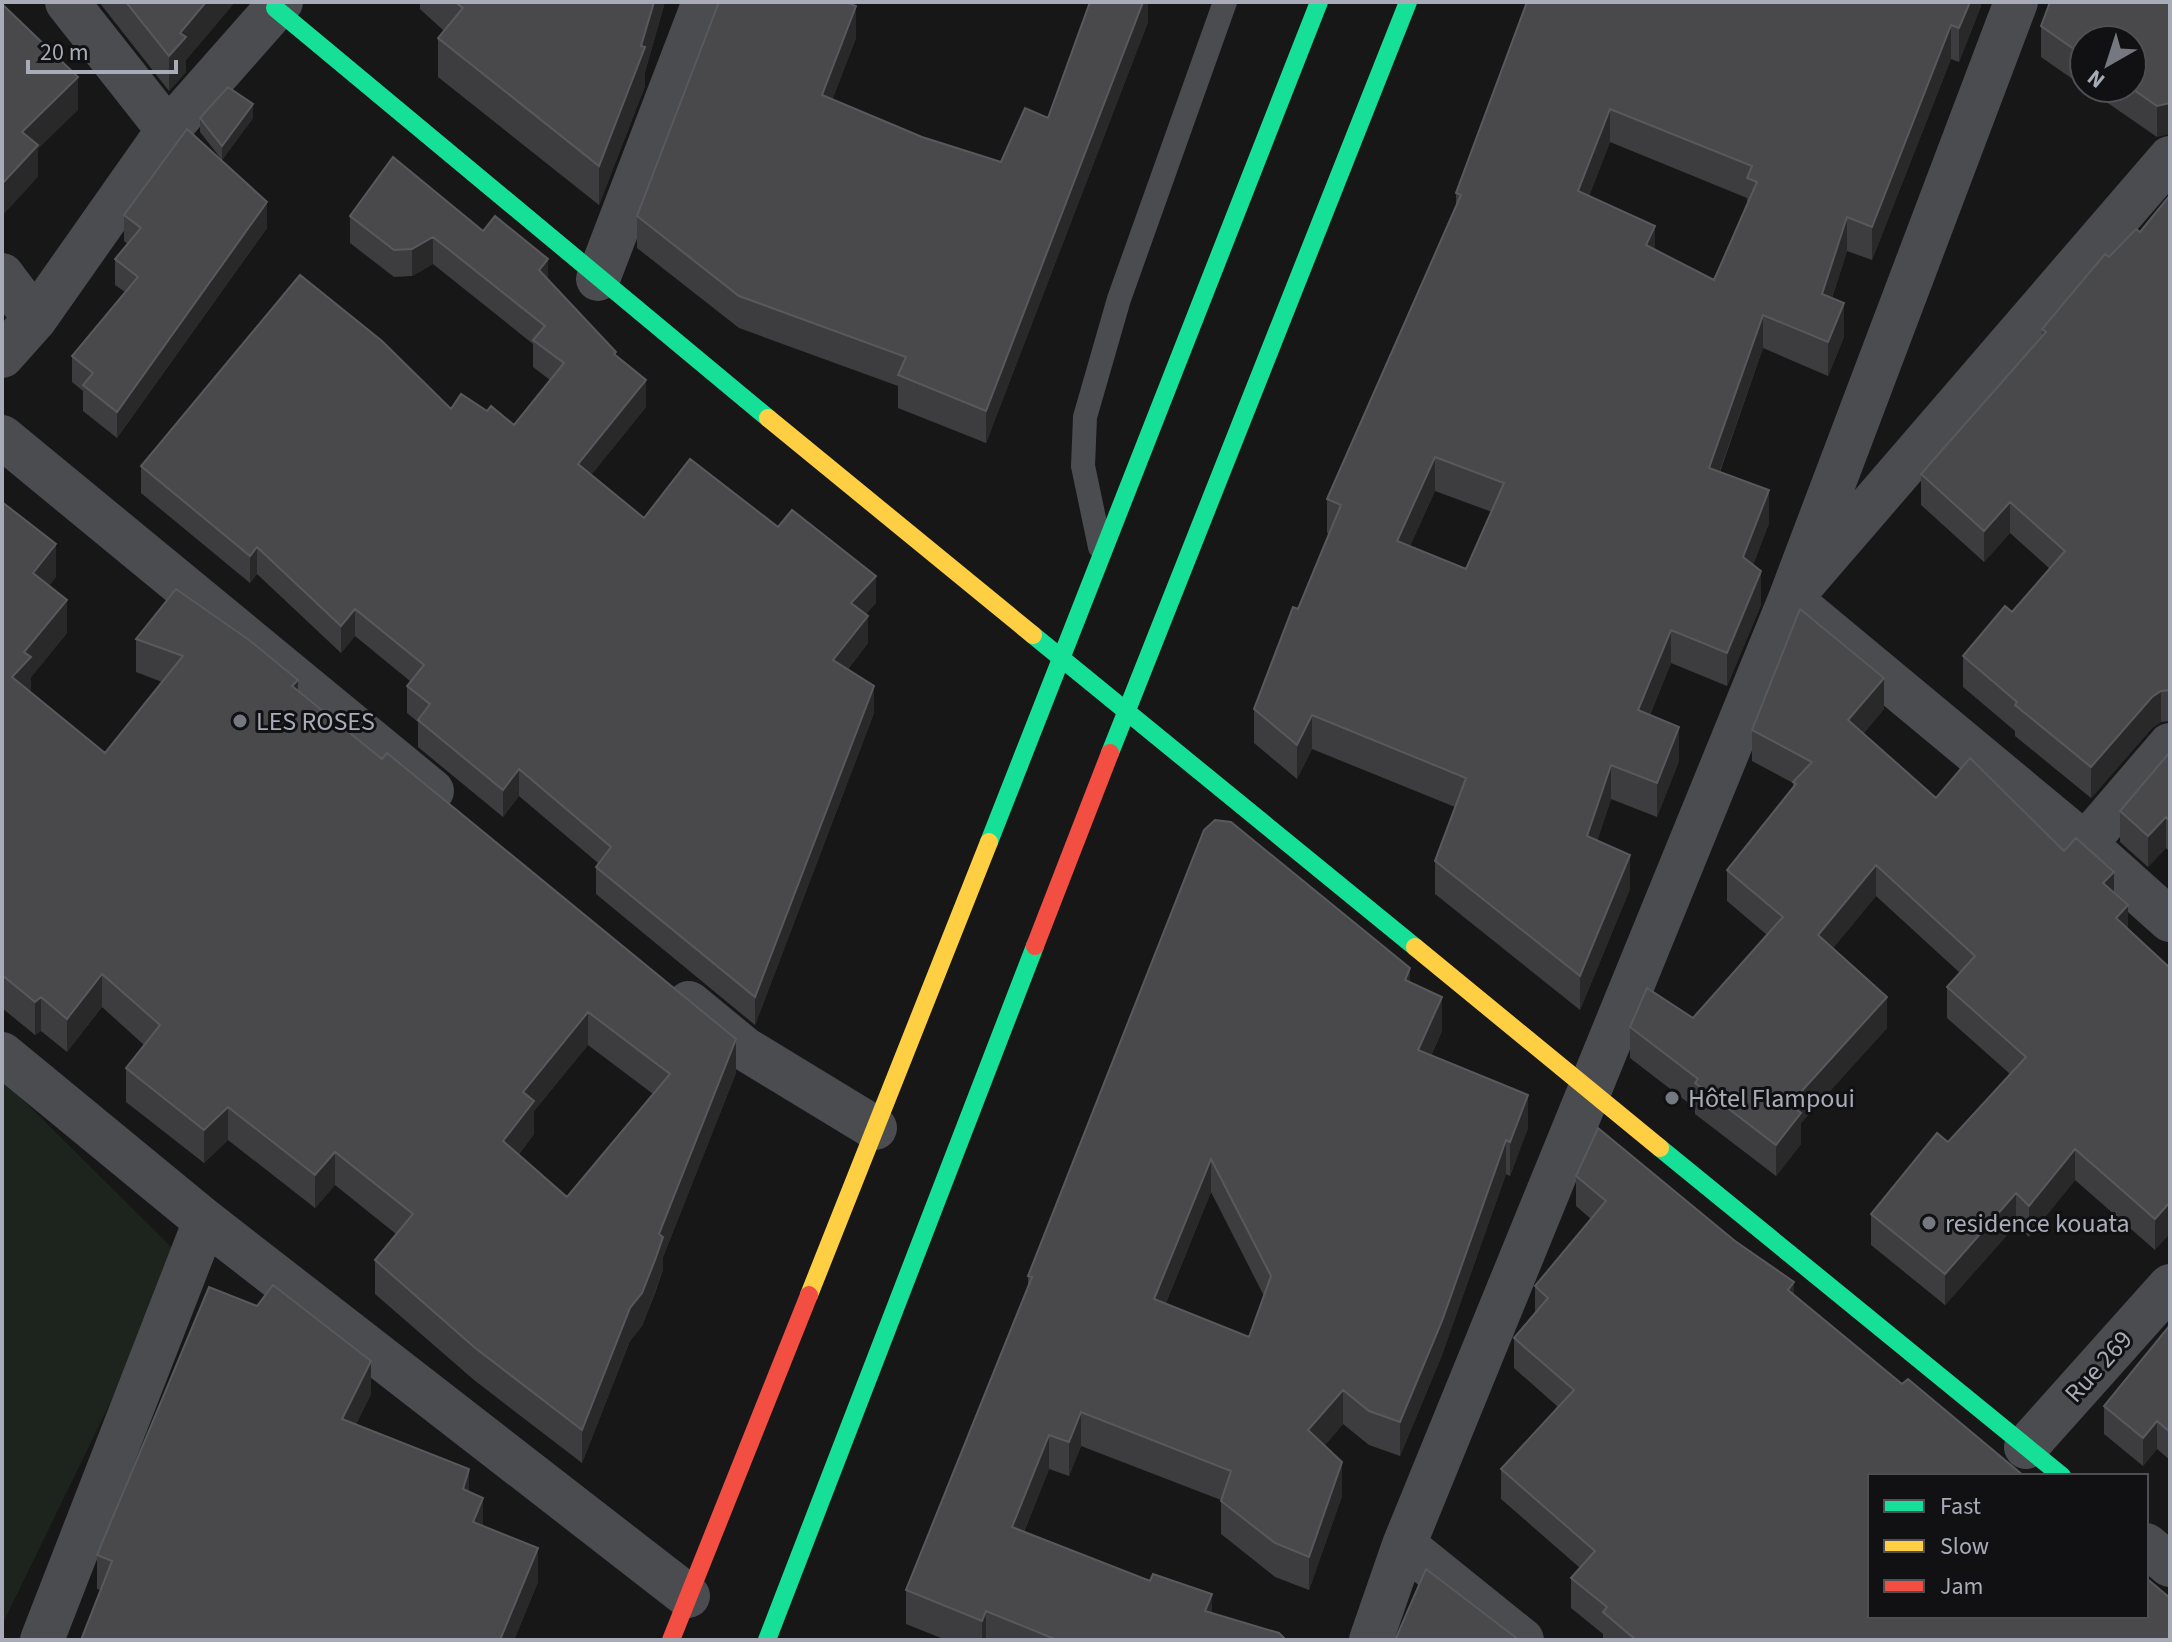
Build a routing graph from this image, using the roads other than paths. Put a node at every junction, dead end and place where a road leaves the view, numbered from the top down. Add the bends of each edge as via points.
1 (67, 2) edge
2 (704, 2) edge
3 (1225, 2) edge
4 (1319, 2) edge
5 (1408, 2) edge
6 (2016, 2) edge
7 (278, 5) edge
8 (168, 130) junction
9 (2170, 158) edge
10 (2, 275) edge
11 (598, 279) junction
12 (35, 319) junction
13 (2, 356) edge
14 (2, 437) edge
15 (1102, 558) junction
16 (1790, 599) junction
17 (1062, 659) junction
18 (1126, 712) junction
19 (2170, 745) edge
20 (465, 818) edge
21 (2085, 844) junction
22 (2170, 920) edge
23 (660, 979) edge
24 (2, 1054) edge
25 (1591, 1091) junction
26 (875, 1128) junction
27 (205, 1221) junction
28 (2170, 1286) edge
29 (2026, 1447) junction
30 (2060, 1474) edge
31 (1404, 1545) junction
32 (2148, 1547) edge
33 (2170, 1565) edge
34 (688, 1596) junction
35 (42, 1640) edge
36 (671, 1640) edge
37 (767, 1640) edge
38 (1371, 1640) edge
39 (1522, 1640) edge

1 - 8 street
2 - 11 street
3 - 15 lane via 1119,299 1085,417 1083,466
4 - 15 main road
5 - 18 main road
6 - 16 street
7 - 8 street
7 - 11 main road
8 - 12 street
9 - 16 street
10 - 12 street
11 - 17 main road
12 - 13 street
14 - 20 street
15 - 17 main road
16 - 21 street
16 - 25 street
17 - 18 main road
17 - 26 main road
18 - 25 main road
18 - 37 main road
19 - 21 street
21 - 22 street
23 - 26 street via 745,1049
24 - 27 street
25 - 29 main road
25 - 31 street
26 - 34 main road
27 - 34 street
27 - 35 street
28 - 29 street, Rue 269
29 - 30 main road
31 - 38 street
31 - 39 street
32 - 33 street
34 - 36 main road

